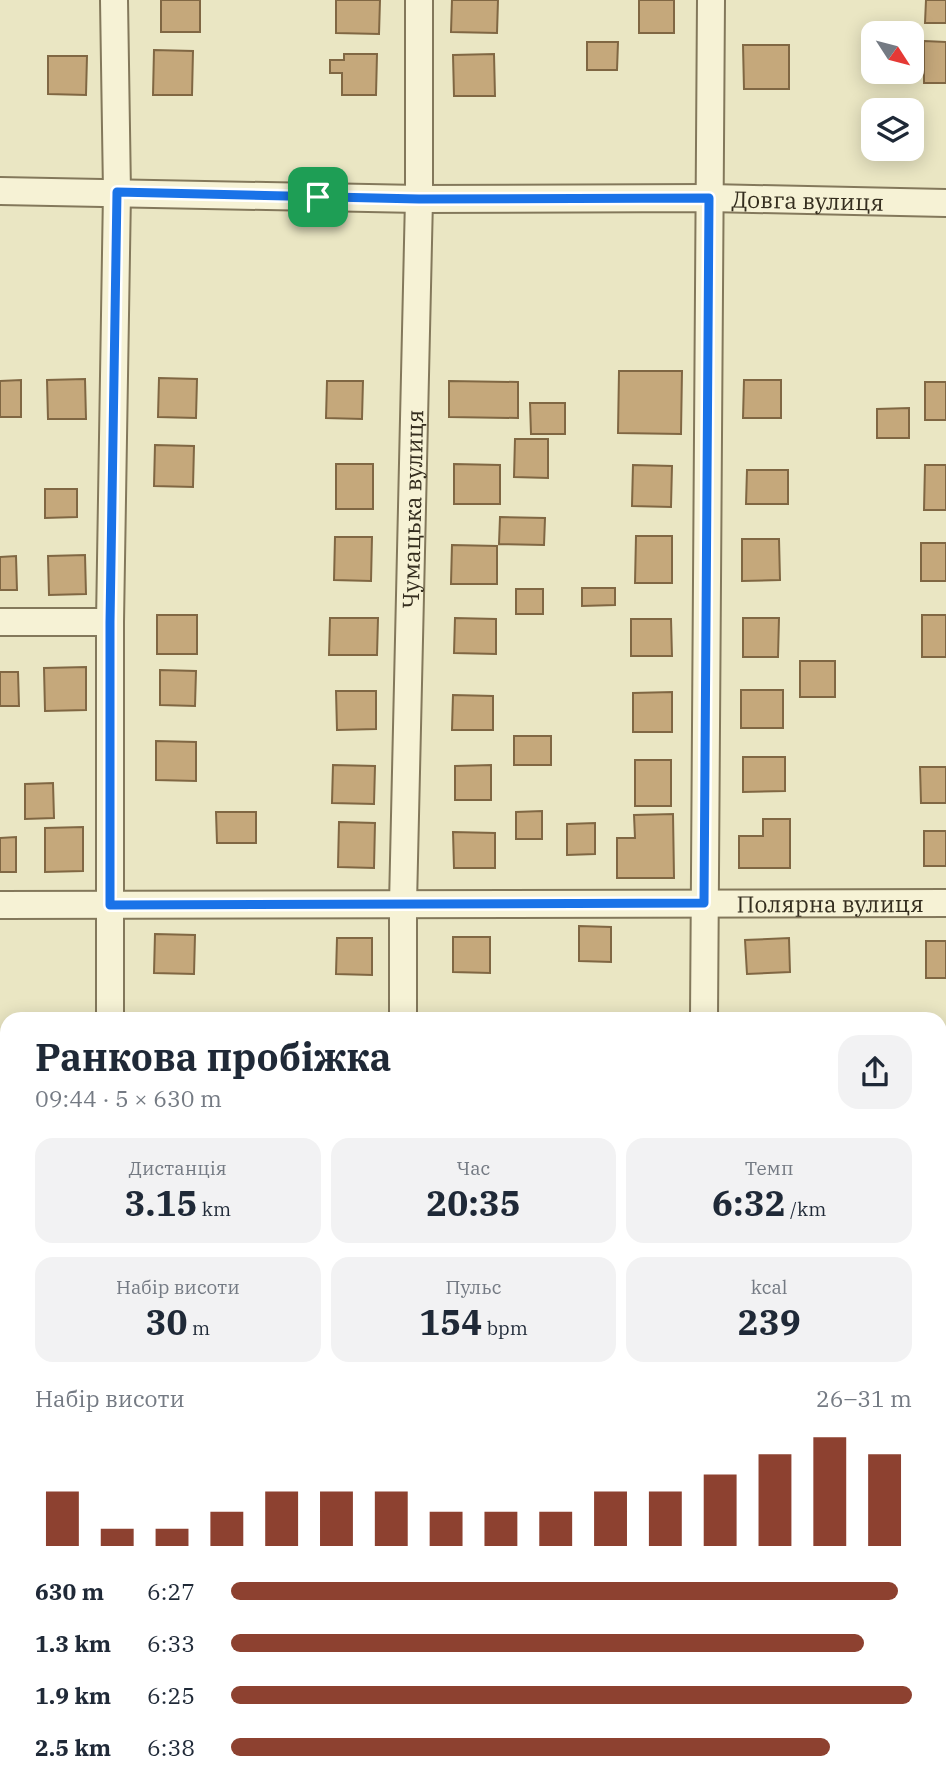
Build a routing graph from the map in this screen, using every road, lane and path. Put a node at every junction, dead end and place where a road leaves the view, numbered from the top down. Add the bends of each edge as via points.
1 (114, 0) edge
2 (419, 0) edge
3 (711, 0) edge
4 (0, 191) edge
5 (117, 192) junction
6 (709, 198) junction
7 (419, 199) junction
8 (946, 203) edge
9 (0, 622) edge
10 (110, 622) junction
11 (704, 903) junction
12 (946, 903) edge
13 (404, 904) junction
14 (0, 905) edge
15 (110, 905) junction
16 (110, 1012) edge
17 (403, 1012) edge
18 (704, 1012) edge

1 - 5 street
2 - 7 street, Чумацька вулиця
3 - 6 street
4 - 5 street, Довга вулиця
5 - 7 street, Довга вулиця
5 - 10 street
6 - 7 street, Довга вулиця
6 - 8 street, Довга вулиця
6 - 11 street
7 - 13 street, Чумацька вулиця
9 - 10 street
10 - 15 street
11 - 12 street, Полярна вулиця
11 - 13 street, Полярна вулиця
11 - 18 street
13 - 15 street, Полярна вулиця
13 - 17 street, Чумацька вулиця
14 - 15 street, Полярна вулиця
15 - 16 street

